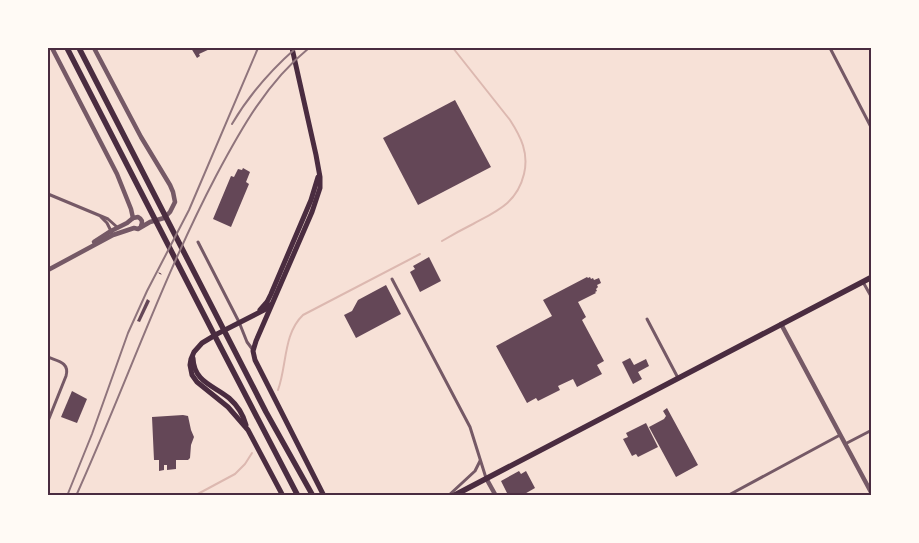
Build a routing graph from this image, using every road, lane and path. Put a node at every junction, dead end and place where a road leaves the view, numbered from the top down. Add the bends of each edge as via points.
1 (52, 48) edge
2 (67, 48) edge
3 (79, 48) edge
4 (94, 48) edge
5 (292, 48) edge
6 (830, 48) edge
7 (872, 129) edge
8 (48, 194) edge
9 (101, 217) junction
10 (132, 219) junction
11 (142, 226) junction
12 (117, 227) junction
13 (134, 228) junction
14 (112, 233) junction
15 (198, 242) dead end
16 (286, 265) junction
17 (48, 270) edge
18 (872, 277) edge
19 (392, 279) dead end
20 (862, 281) junction
21 (872, 298) edge
22 (272, 303) junction
23 (255, 314) junction
24 (647, 318) dead end
25 (239, 322) junction
26 (781, 324) junction
27 (253, 350) junction
28 (194, 352) junction
29 (48, 357) edge
30 (678, 378) junction
31 (236, 406) junction
32 (231, 410) junction
33 (48, 421) edge
34 (248, 430) junction
35 (872, 430) edge
36 (840, 435) junction
37 (845, 444) junction
38 (480, 460) junction
39 (486, 478) junction
40 (871, 495) edge
41 (282, 496) edge
42 (298, 496) edge
43 (313, 496) edge
44 (324, 496) edge
45 (448, 496) edge
46 (453, 496) edge
47 (496, 496) edge
48 (727, 496) edge

1 - 10 street via 117,174
2 - 42 main road
3 - 43 main road
4 - 11 street via 175,198 168,215
5 - 16 main road via 320,188
6 - 7 street
8 - 9 street
9 - 12 street
9 - 14 street
10 - 11 street via 141,219
10 - 12 street
10 - 13 street
11 - 13 street
12 - 14 street
13 - 14 street
14 - 17 street
15 - 25 street
16 - 22 main road
16 - 23 main road via 269,299
18 - 20 main road
19 - 38 street via 470,427
20 - 21 street
20 - 26 main road
22 - 23 main road
22 - 27 main road
23 - 25 main road
24 - 30 street
25 - 27 street
25 - 28 main road via 202,343
26 - 30 main road
26 - 36 street
27 - 44 main road via 255,360
28 - 31 main road via 194,366 201,379
28 - 32 main road via 190,365 195,379
29 - 33 street via 67,368
30 - 39 main road
31 - 32 main road
31 - 34 main road
32 - 34 main road
34 - 41 main road
35 - 37 street
36 - 37 street
36 - 48 street
37 - 40 street
38 - 39 street
38 - 45 street via 475,471
39 - 46 main road
39 - 47 street

